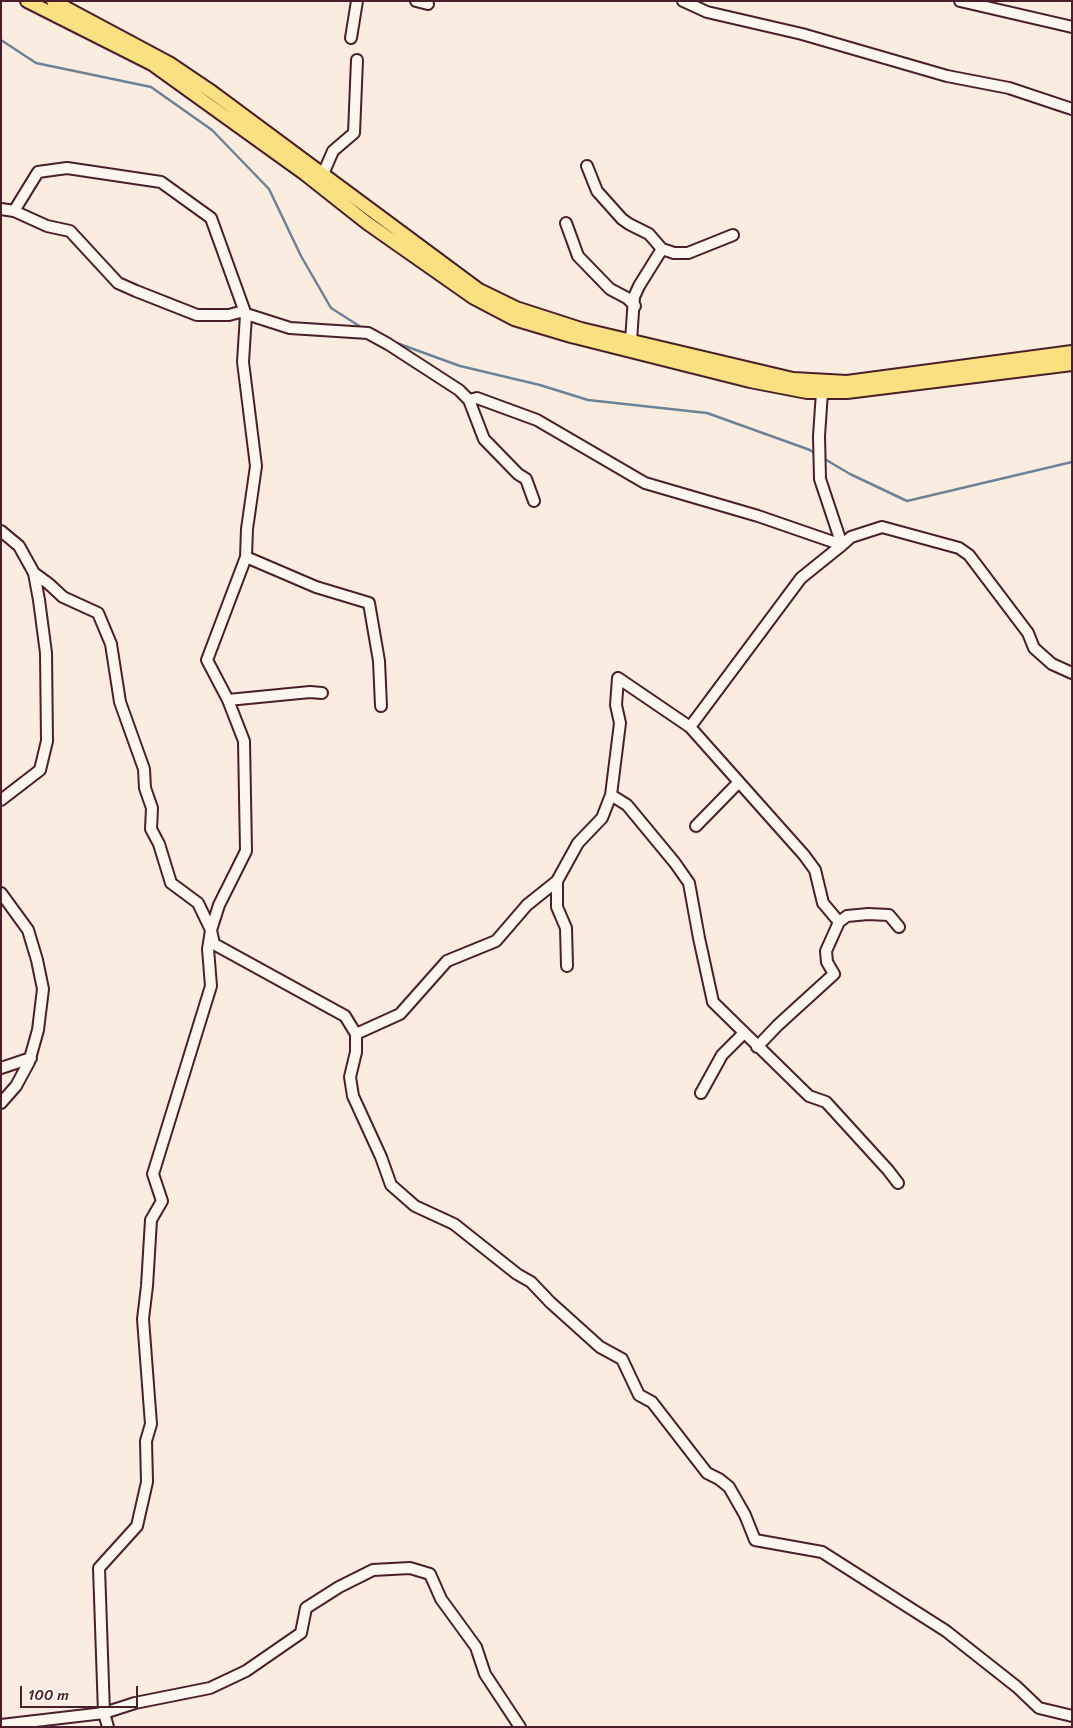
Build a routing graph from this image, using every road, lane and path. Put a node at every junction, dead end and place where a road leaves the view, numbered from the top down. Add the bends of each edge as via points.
1 (27, 1) edge
2 (53, 1) edge
3 (357, 1) edge
4 (416, 1) edge
5 (683, 1) edge
6 (960, 1) edge
7 (428, 4) dead end
8 (1072, 27) edge
9 (351, 38) dead end
10 (357, 60) dead end
11 (1072, 109) edge
12 (587, 166) dead end
13 (323, 174) junction
14 (1, 209) edge
15 (14, 211) junction
16 (566, 223) dead end
17 (733, 235) dead end
18 (662, 248) junction
19 (635, 306) junction
20 (246, 315) junction
21 (631, 341) junction
22 (1072, 352) edge
23 (1072, 364) edge
24 (822, 392) junction
25 (469, 400) junction
26 (534, 501) dead end
27 (1, 531) edge
28 (842, 545) junction
29 (246, 557) junction
30 (34, 573) junction
31 (1072, 673) edge
32 (322, 693) dead end
33 (228, 700) junction
34 (381, 706) dead end
35 (690, 727) junction
36 (739, 782) junction
37 (611, 795) junction
38 (1, 800) edge
39 (696, 826) dead end
40 (557, 881) junction
41 (1, 893) edge
42 (838, 922) junction
43 (899, 927) dead end
44 (211, 930) junction
45 (567, 966) dead end
46 (744, 1033) junction
47 (356, 1034) junction
48 (757, 1047) junction
49 (31, 1058) junction
50 (1, 1068) edge
51 (701, 1093) dead end
52 (1, 1103) edge
53 (898, 1183) dead end
54 (104, 1713) junction
55 (1072, 1716) edge
56 (1, 1725) edge
57 (108, 1727) edge
58 (520, 1727) edge

1 - 24 main road via 152,64 382,234 474,298 514,319 750,382
2 - 13 main road via 169,63
3 - 9 street
4 - 7 street
5 - 11 street via 707,12 802,34 947,76 1009,88
6 - 8 street
10 - 13 street via 354,133 333,151
12 - 18 street via 597,191 622,219 649,234
13 - 21 main road via 479,290 516,308
14 - 15 street
15 - 20 street via 47,226 70,230 118,283 197,315 240,312
15 - 20 street via 38,172 67,168 161,182 211,218
16 - 19 street via 578,256 610,289
17 - 18 street via 688,253 674,253
18 - 19 street via 639,286 634,297
19 - 21 street
20 - 25 street via 290,328 368,333 459,390
20 - 29 street via 243,362 256,466
21 - 22 main road via 793,379 847,382
23 - 24 main road via 847,392
24 - 28 street via 820,479
25 - 26 street via 484,439 526,479
25 - 28 street via 477,398 537,420 645,483
27 - 30 street via 19,546
28 - 31 street via 851,537 882,526 959,548 969,555 1028,633 1034,648 1052,664
28 - 35 street via 801,578
29 - 33 street via 207,660
29 - 34 street via 316,587 369,603 379,661
30 - 38 street via 46,653 47,741 40,770
30 - 44 street via 63,597 98,613 111,644 120,702 144,769 145,788 152,808 152,829 171,883 198,904
32 - 33 street
33 - 44 street via 244,741 246,851 219,905
35 - 36 street
35 - 37 street via 618,678 616,705 620,723
36 - 39 street
36 - 42 street via 804,855 814,870 823,902
37 - 40 street via 602,818 578,843
37 - 46 street via 627,805 689,883 714,1002
40 - 45 street via 557,907 566,928
40 - 47 street via 527,905 496,941 447,961 400,1014
41 - 49 street via 28,930 43,989
42 - 43 street via 847,916 889,915
42 - 48 street via 826,951 827,962 834,974
44 - 47 street via 214,944 345,1016
44 - 54 street via 208,948 211,986 153,1174 162,1201 151,1220 143,1319 151,1424 146,1441 147,1482 137,1526 99,1568
46 - 48 street
46 - 51 street via 722,1055
47 - 55 street via 350,1077 353,1096 392,1185 415,1206 454,1224 531,1282 600,1348 622,1359 639,1395 652,1402 707,1473 729,1487 745,1515 754,1540 822,1552 946,1631 1039,1708
48 - 53 street via 809,1096 826,1102
49 - 50 street
49 - 52 street via 16,1086
54 - 56 street
54 - 57 street
54 - 58 street via 135,1703 210,1688 246,1671 301,1633 306,1608 339,1586 373,1570 410,1568 430,1574 441,1599 476,1647 485,1674

